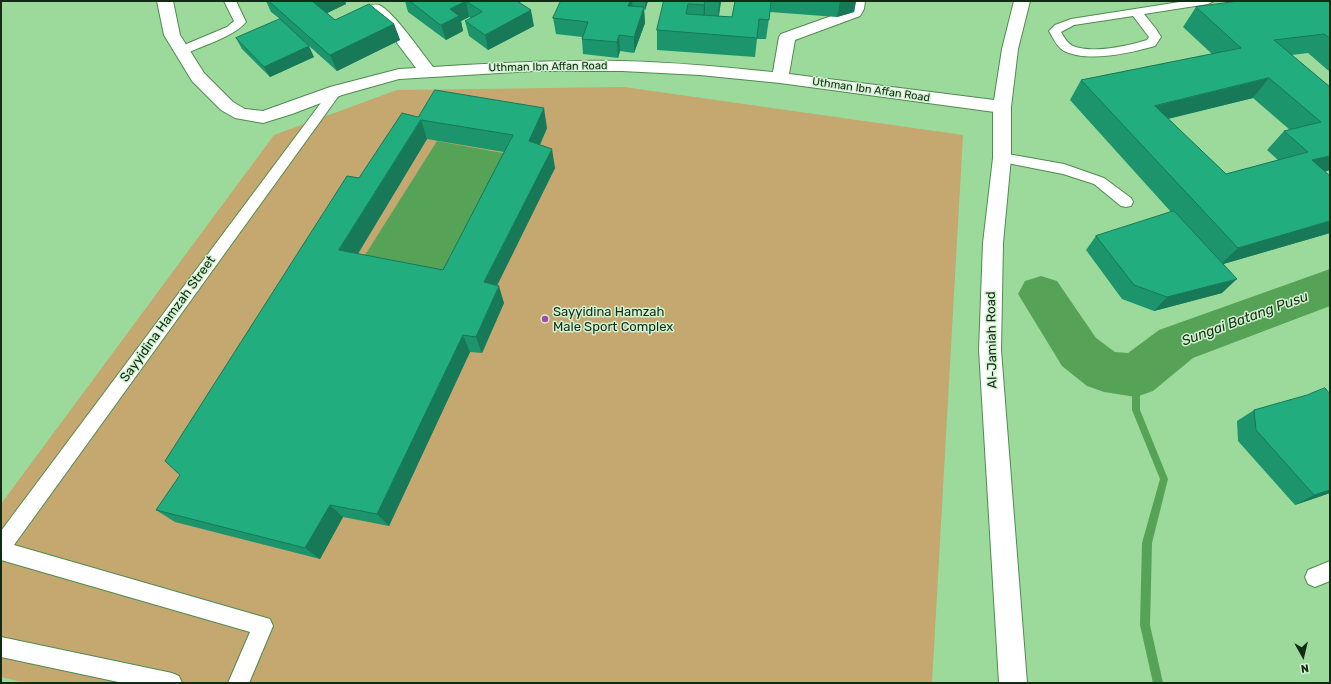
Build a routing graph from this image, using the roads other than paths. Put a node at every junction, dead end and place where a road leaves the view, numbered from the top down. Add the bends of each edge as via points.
1 (165, 1) edge
2 (230, 1) edge
3 (857, 1) edge
4 (1022, 1) edge
5 (1208, 1) edge
6 (1166, 3) edge
7 (372, 7) edge
8 (1136, 12) junction
9 (181, 51) junction
10 (428, 72) junction
11 (780, 78) junction
12 (336, 91) junction
13 (1002, 107) junction
14 (1002, 158) junction
15 (1126, 202) dead end
16 (1, 547) edge
17 (1, 551) edge
18 (1, 647) edge
19 (1013, 682) edge
20 (172, 683) edge
21 (238, 683) edge

1 - 9 street, Uthman Ibn Affan Road via 172,35
2 - 9 lane via 240,22 231,29
3 - 11 street via 854,13 787,37
4 - 13 street, Al-Jamiah Road via 1010,49
5 - 6 lane
6 - 8 lane
7 - 10 street via 391,24
8 - 8 lane via 1071,22 1055,31 1058,39 1067,47 1076,50 1102,52 1139,47 1151,43 1154,37
9 - 12 street, Uthman Ibn Affan Road via 198,77 227,106 241,114 263,117
10 - 11 street, Uthman Ibn Affan Road via 533,66 622,66
10 - 12 street, Uthman Ibn Affan Road via 399,74
11 - 13 street, Uthman Ibn Affan Road
12 - 16 lane, Sayyidina Hamzah Street
13 - 14 street, Al-Jamiah Road
14 - 15 lane via 1064,169 1099,181
14 - 19 street, Al-Jamiah Road via 993,242 990,350
17 - 21 lane via 263,626
18 - 20 lane

